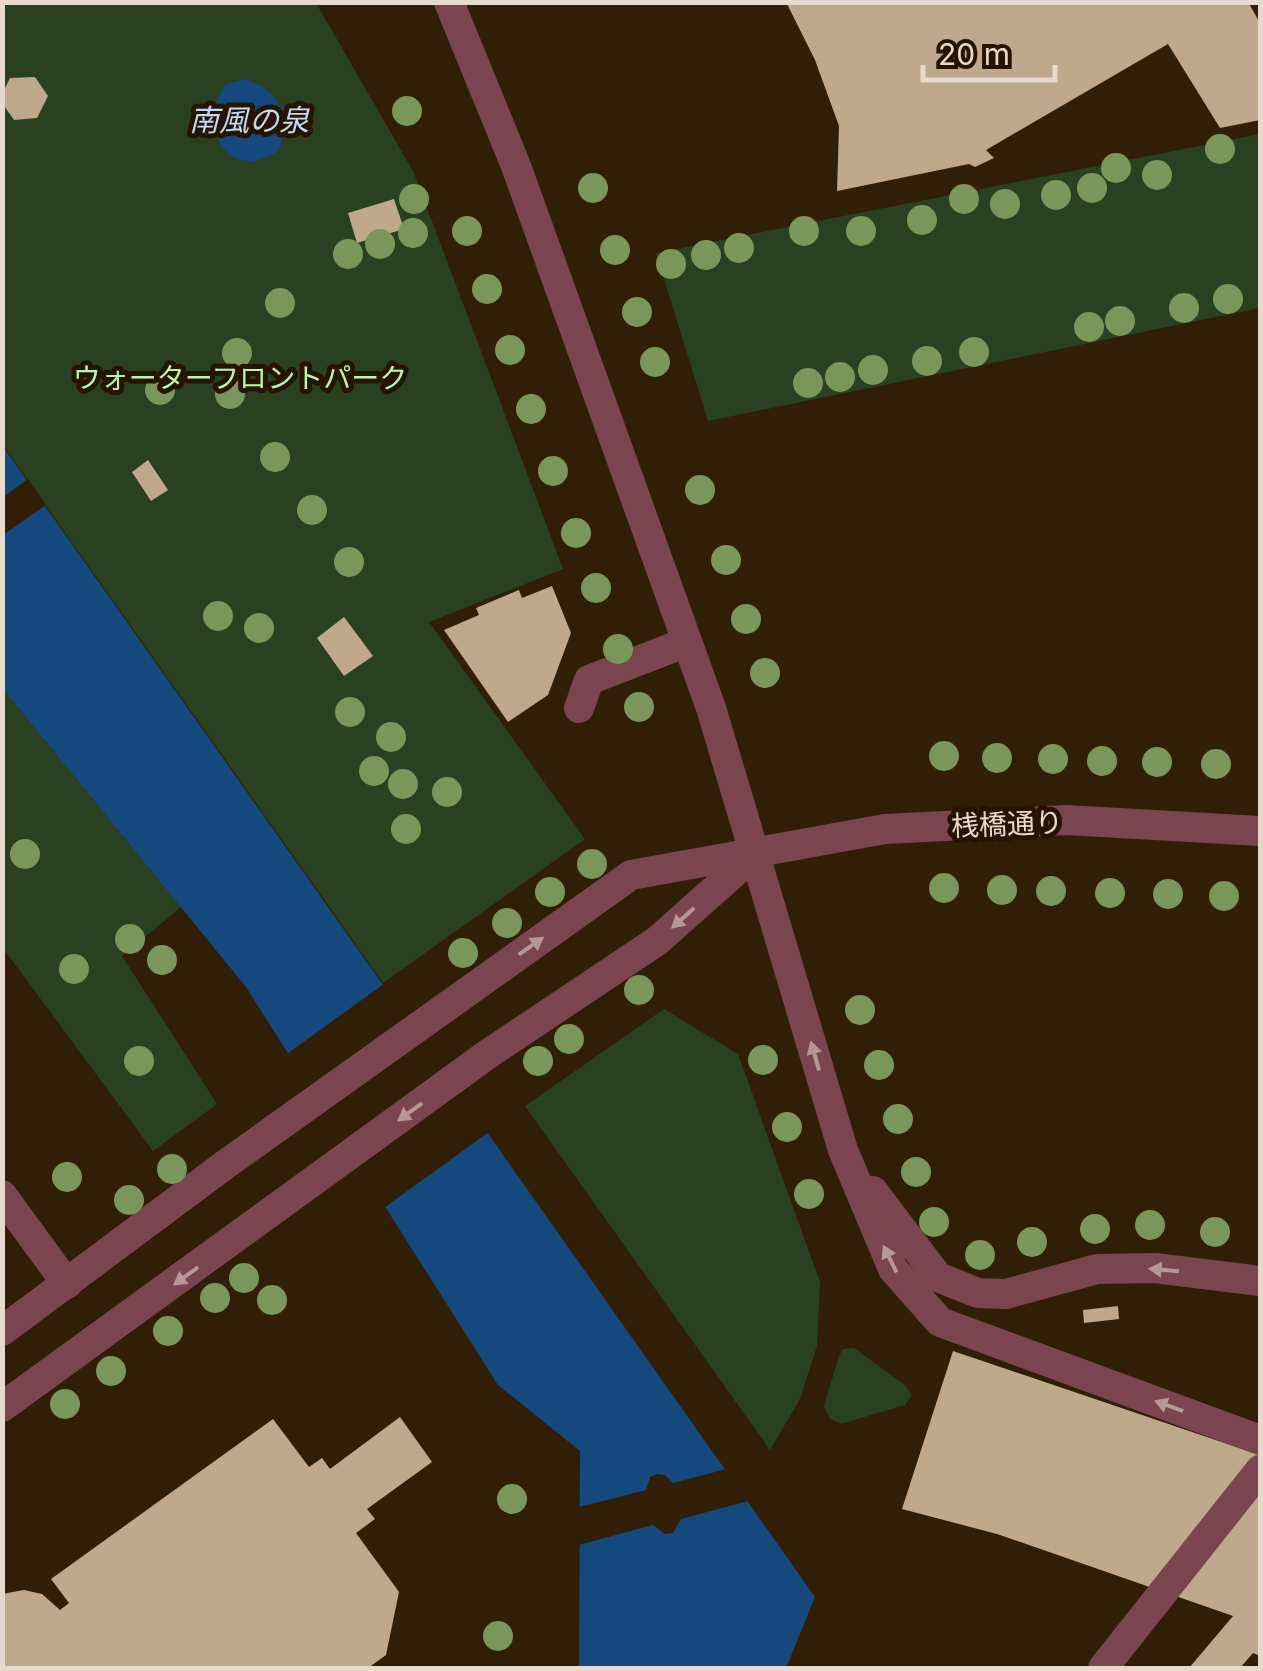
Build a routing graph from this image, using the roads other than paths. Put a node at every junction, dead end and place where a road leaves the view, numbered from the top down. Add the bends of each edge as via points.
1 (450, 2) edge
2 (687, 642) junction
3 (579, 708) dead end
4 (1260, 832) edge
5 (756, 853) junction
6 (843, 1150) junction
7 (2, 1194) edge
8 (1260, 1281) edge
9 (67, 1284) junction
10 (2, 1331) edge
11 (2, 1407) edge
12 (1260, 1440) edge
13 (1260, 1470) edge
14 (1103, 1668) edge

1 - 2 street via 511,152
2 - 3 street via 589,680
2 - 5 street
4 - 5 street, 桟橋通り via 1066,820 885,829
6 -> 5 street
9 -> 5 street, 桟橋通り via 631,875
5 -> 11 street via 657,941 488,1054
8 -> 6 street via 1155,1268 1097,1270 1006,1294 978,1293 938,1277
12 -> 6 street via 940,1322 893,1269
7 - 9 street
9 - 10 street, 桟橋通り
13 - 14 street

